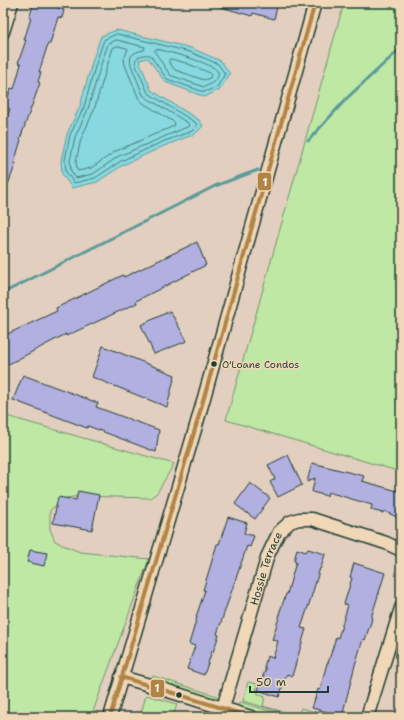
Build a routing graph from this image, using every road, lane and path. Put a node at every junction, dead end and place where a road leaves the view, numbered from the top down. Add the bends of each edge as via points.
1 (12, 3) edge
2 (315, 3) edge
3 (3, 32) edge
4 (401, 550) edge
5 (401, 608) edge
6 (121, 677) junction
7 (223, 708) junction
8 (110, 717) edge
9 (251, 717) edge
10 (367, 717) edge

1 - 3 street
2 - 6 street via 198,419
4 - 7 street, Hossie Terrace via 312,519 290,522 279,532 268,555
5 - 10 street
6 - 7 street
6 - 8 street
7 - 9 street

